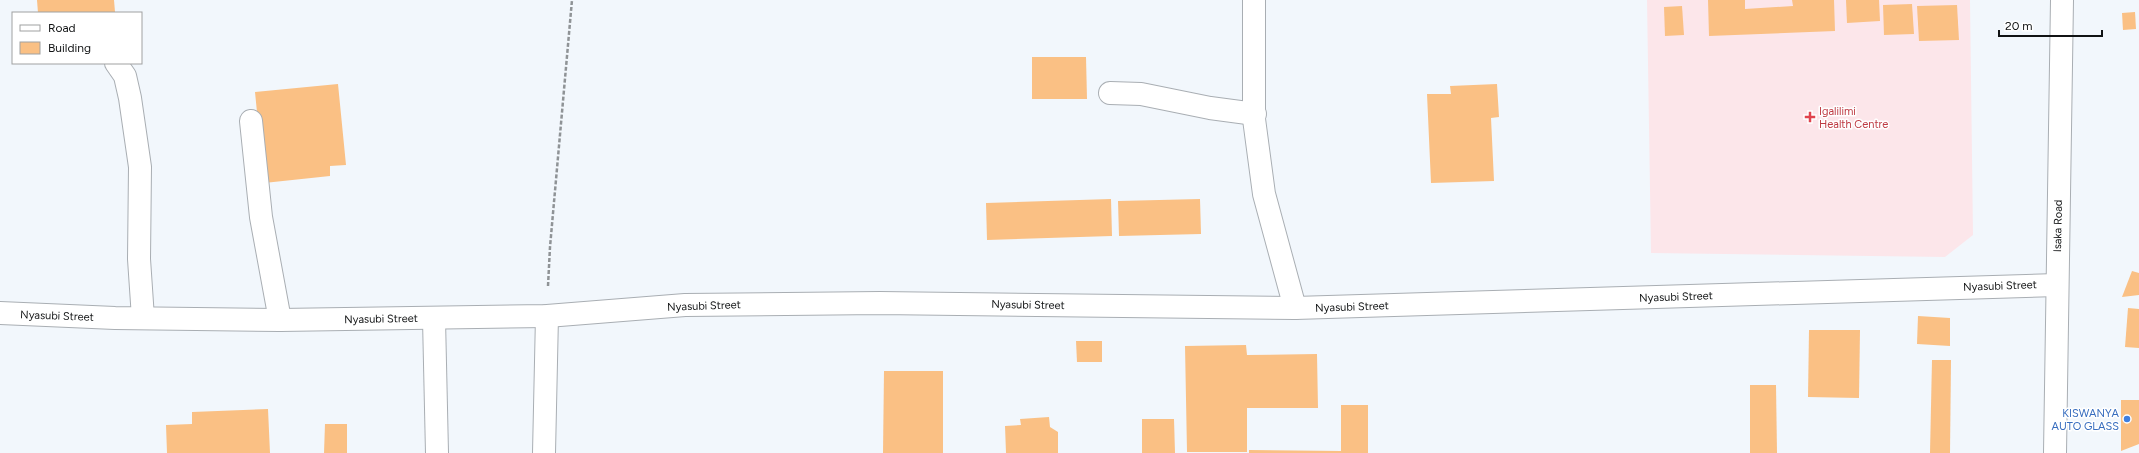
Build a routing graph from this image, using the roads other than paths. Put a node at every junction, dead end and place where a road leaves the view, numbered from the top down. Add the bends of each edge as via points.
1 (1254, 0) edge
2 (2062, 0) edge
3 (117, 64) edge
4 (1110, 94) dead end
5 (1255, 114) junction
6 (251, 121) dead end
7 (2057, 285) junction
8 (1295, 308) junction
9 (0, 313) edge
10 (547, 316) junction
11 (143, 318) junction
12 (434, 319) junction
13 (280, 320) junction
14 (438, 453) edge
15 (544, 453) edge
16 (2055, 453) edge

1 - 5 street
2 - 7 street, Isaka Road
3 - 11 street via 125,76 129,91 140,167 139,259
4 - 5 street via 1141,94
5 - 8 street via 1264,194
6 - 13 street via 261,217
7 - 8 street, Nyasubi Street
7 - 16 street, Isaka Road
8 - 10 street, Nyasubi Street via 864,303 684,305
9 - 11 street, Nyasubi Street
10 - 12 street, Nyasubi Street
10 - 15 street
11 - 13 street, Nyasubi Street
12 - 13 street, Nyasubi Street
12 - 14 street

